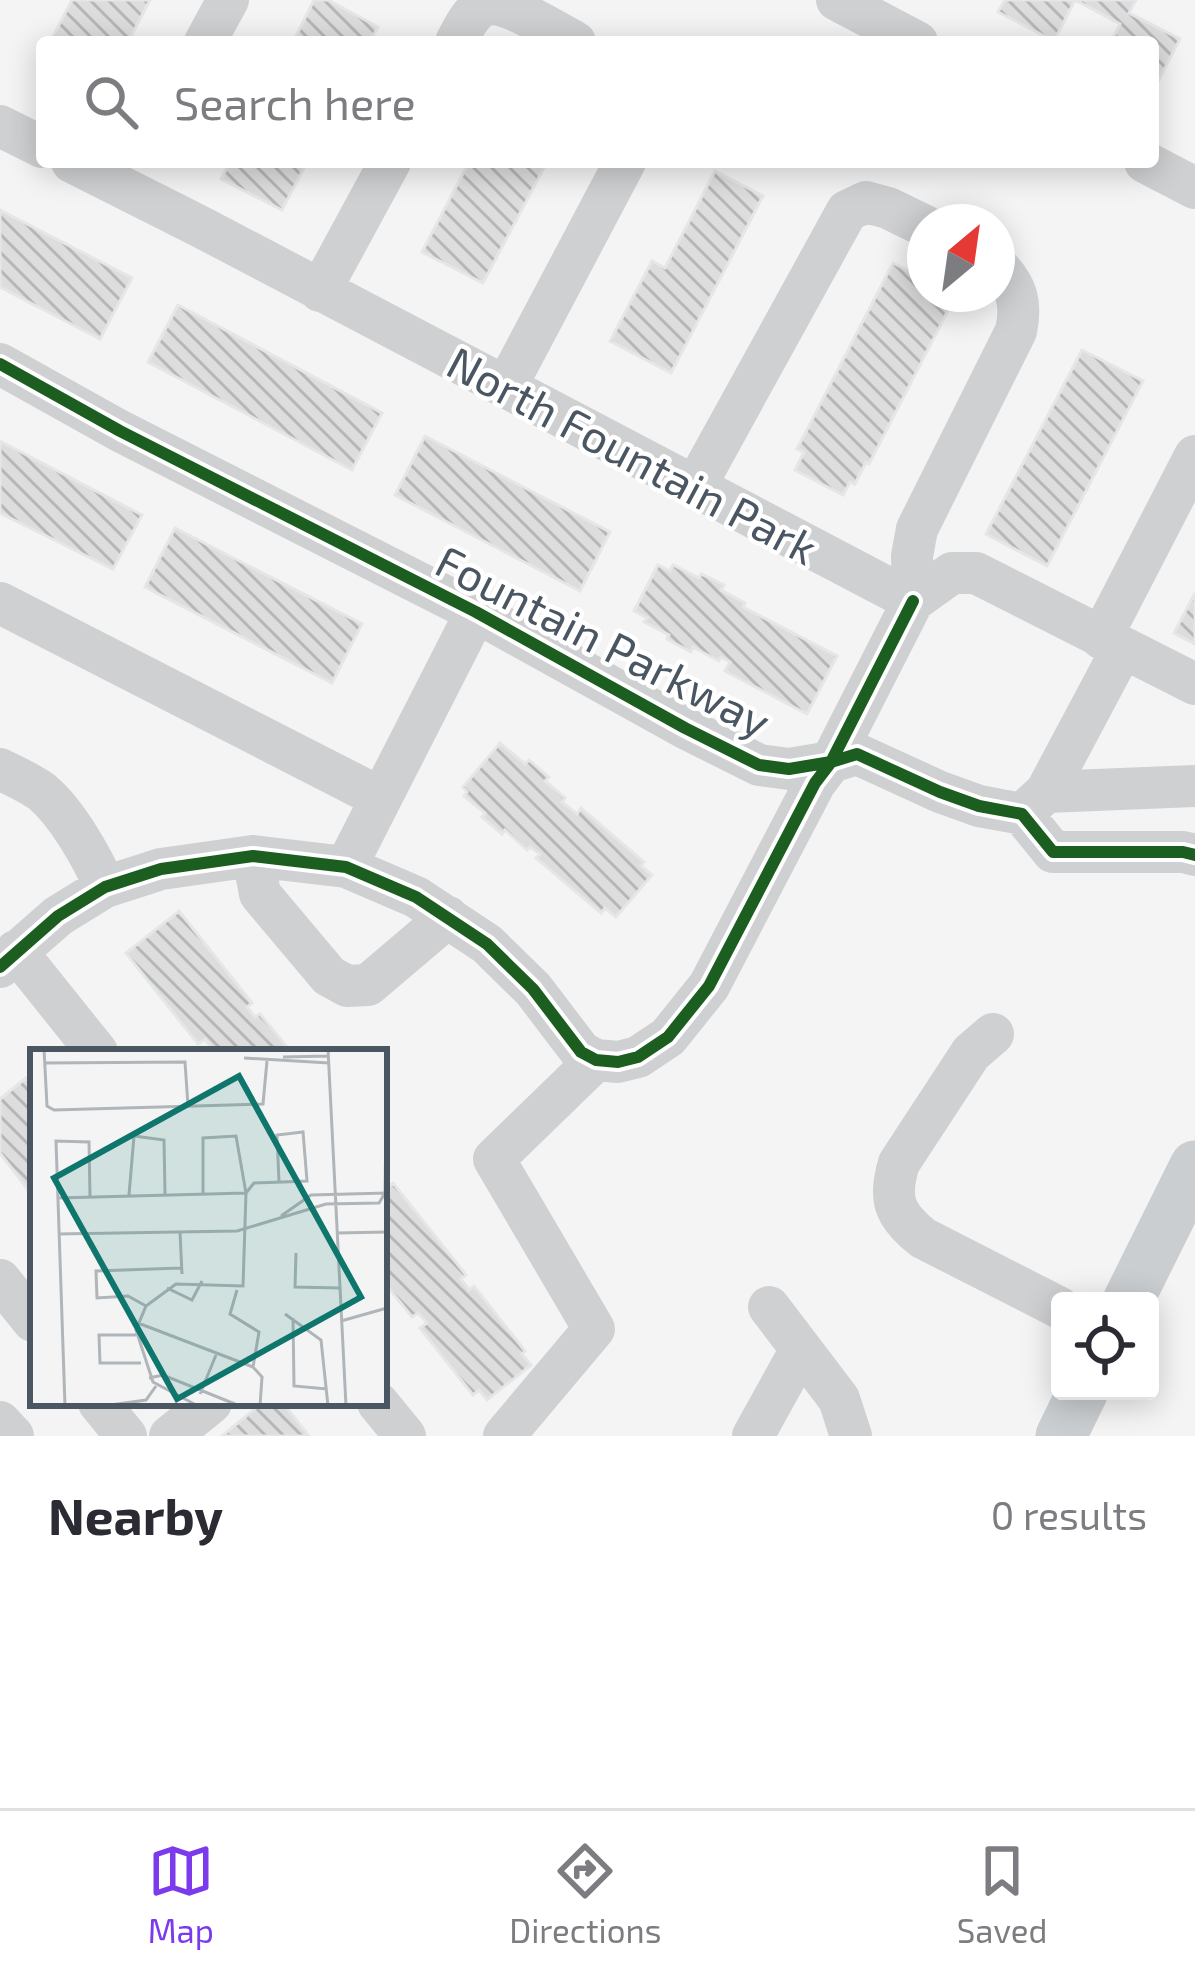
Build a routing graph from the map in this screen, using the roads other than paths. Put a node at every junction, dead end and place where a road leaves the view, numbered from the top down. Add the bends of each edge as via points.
1 (228, 0) edge
2 (853, 4) edge
3 (209, 36) edge
4 (460, 36) edge
5 (564, 36) edge
6 (907, 36) edge
7 (0, 126) edge
8 (36, 144) edge
9 (99, 168) edge
10 (387, 168) edge
11 (623, 168) edge
12 (1157, 168) edge
13 (135, 176) edge
14 (1195, 188) edge
15 (907, 217) edge
16 (1015, 289) edge
17 (320, 291) junction
18 (0, 364) edge
19 (506, 387) junction
20 (1195, 456) edge
21 (695, 487) junction
22 (913, 601) junction
23 (0, 603) edge
24 (476, 612) junction
25 (1111, 643) junction
26 (1195, 684) edge
27 (831, 762) junction
28 (0, 769) edge
29 (1195, 786) edge
30 (381, 797) junction
31 (1034, 803) junction
32 (1195, 855) edge
33 (253, 856) junction
34 (346, 867) junction
35 (105, 887) junction
36 (448, 917) junction
37 (8, 959) edge
38 (993, 1034) dead end
39 (94, 1049) edge
40 (596, 1060) junction
41 (1195, 1166) edge
42 (0, 1280) edge
43 (1132, 1292) edge
44 (1051, 1302) edge
45 (769, 1307) dead end
46 (30, 1317) edge
47 (800, 1351) junction
48 (1079, 1400) edge
49 (101, 1406) edge
50 (207, 1406) edge
51 (380, 1406) edge
52 (0, 1422) edge
53 (13, 1436) edge
54 (126, 1436) edge
55 (170, 1436) edge
56 (405, 1436) edge
57 (504, 1436) edge
58 (753, 1436) edge
59 (851, 1436) edge
60 (1061, 1436) edge

1 - 3 street
2 - 6 street
4 - 5 street via 482,5 494,4
7 - 8 street
9 - 13 street, North Fountain Park
10 - 17 street
11 - 19 street
12 - 14 street
13 - 17 street, North Fountain Park
15 - 21 street via 866,202 847,211
16 - 22 street via 1016,331 917,529
17 - 19 street, North Fountain Park
18 - 24 street, Fountain Parkway
19 - 21 street, North Fountain Park
20 - 25 street
21 - 22 street, North Fountain Park
22 - 25 street via 952,573 976,573
22 - 27 street
23 - 30 street
24 - 27 street, Fountain Parkway via 759,765
24 - 30 street
25 - 26 street
25 - 31 street
27 - 31 street, Fountain Parkway via 857,754 980,806
27 - 40 street via 709,986 668,1037 638,1057
28 - 35 street via 57,808
29 - 31 street, Fountain Parkway
30 - 34 street
31 - 32 street, Fountain Parkway via 1053,852
33 - 34 street
33 - 35 street via 161,869
33 - 36 street via 260,894 329,976 347,986 368,985
34 - 36 street
35 - 37 street
36 - 40 street via 487,944
37 - 39 street
38 - 44 street via 971,1053 899,1163 894,1206 923,1238
40 - 57 street via 494,1160 594,1329
41 - 43 main road
42 - 46 street
45 - 47 street
47 - 58 street
47 - 59 street via 839,1399
48 - 60 main road
49 - 54 street
50 - 55 street
51 - 56 street
52 - 53 street

